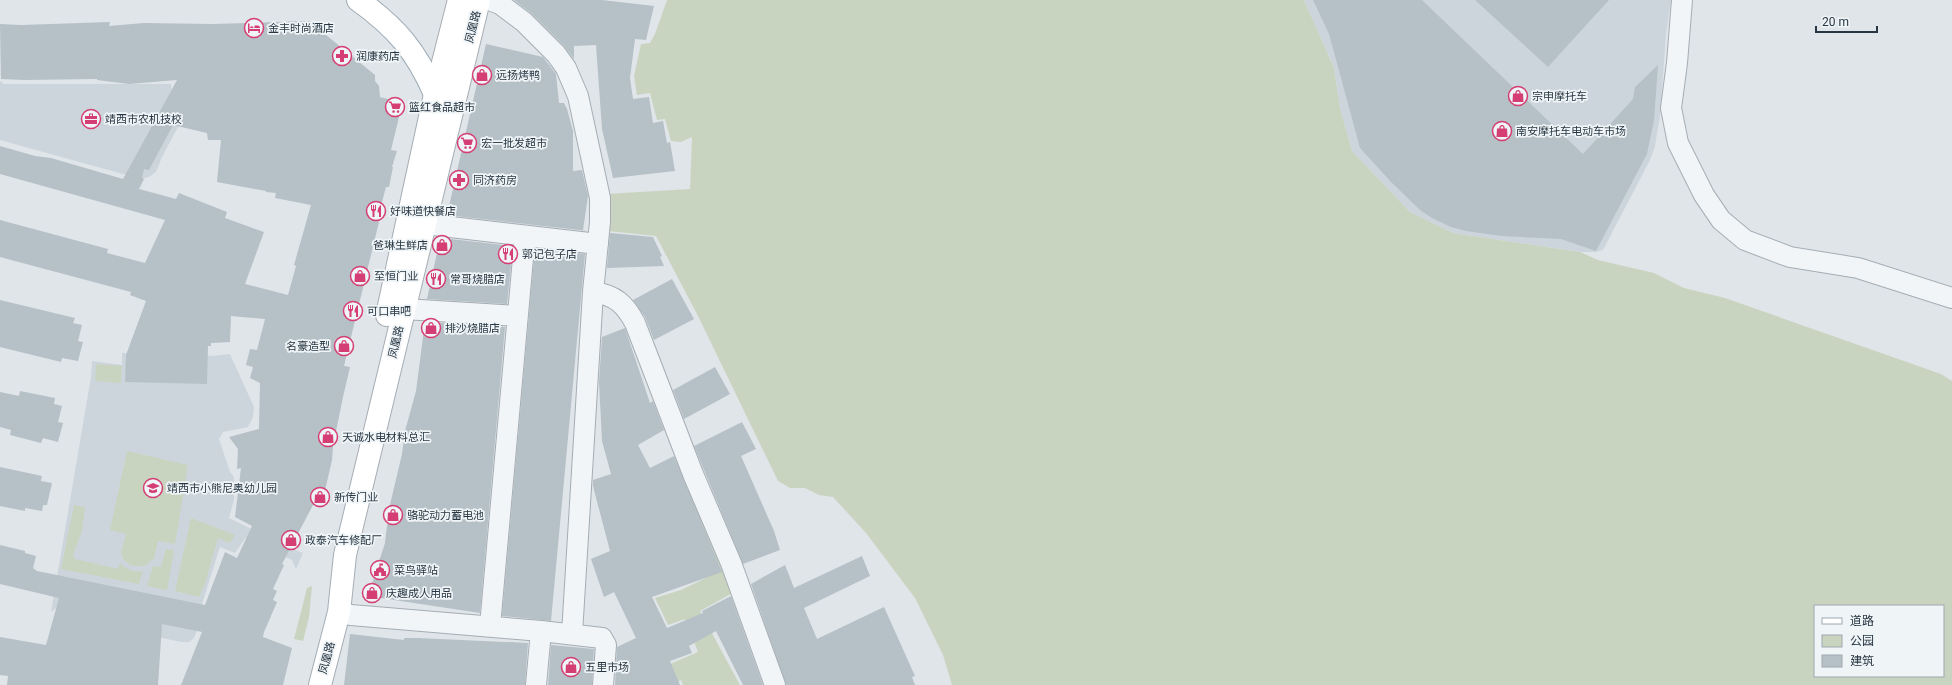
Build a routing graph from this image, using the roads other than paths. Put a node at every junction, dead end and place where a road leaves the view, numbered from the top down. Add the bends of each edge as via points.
1 (358, 0) edge
2 (459, 0) edge
3 (1682, 0) edge
4 (482, 3) edge
5 (435, 94) junction
6 (424, 224) junction
7 (525, 236) junction
8 (598, 244) junction
9 (593, 292) junction
10 (1952, 298) edge
11 (404, 309) junction
12 (517, 316) junction
13 (339, 612) junction
14 (490, 626) junction
15 (541, 631) junction
16 (572, 634) junction
17 (306, 685) edge
18 (320, 685) edge
19 (536, 685) edge
20 (603, 685) edge
21 (775, 685) edge

1 - 5 main road via 392,27 410,47 423,66
2 - 5 main road, 凤凰路
3 - 10 street via 1671,108 1678,143 1704,195 1720,220 1745,240 1790,257 1858,268
4 - 6 main road, 凤凰路
4 - 8 street via 500,4 524,22 556,54 566,68 578,96 600,198
5 - 17 main road, 凤凰路 via 334,552 327,604
6 - 7 street
6 - 11 main road, 凤凰路
7 - 8 street
7 - 12 street
8 - 9 street
9 - 16 street
9 - 21 street via 616,298 629,312 731,562
11 - 12 street
11 - 13 main road, 凤凰路 via 345,555
12 - 14 street
13 - 14 street
13 - 18 main road, 凤凰路
14 - 15 street
15 - 16 street
15 - 19 street
16 - 20 street via 605,640

